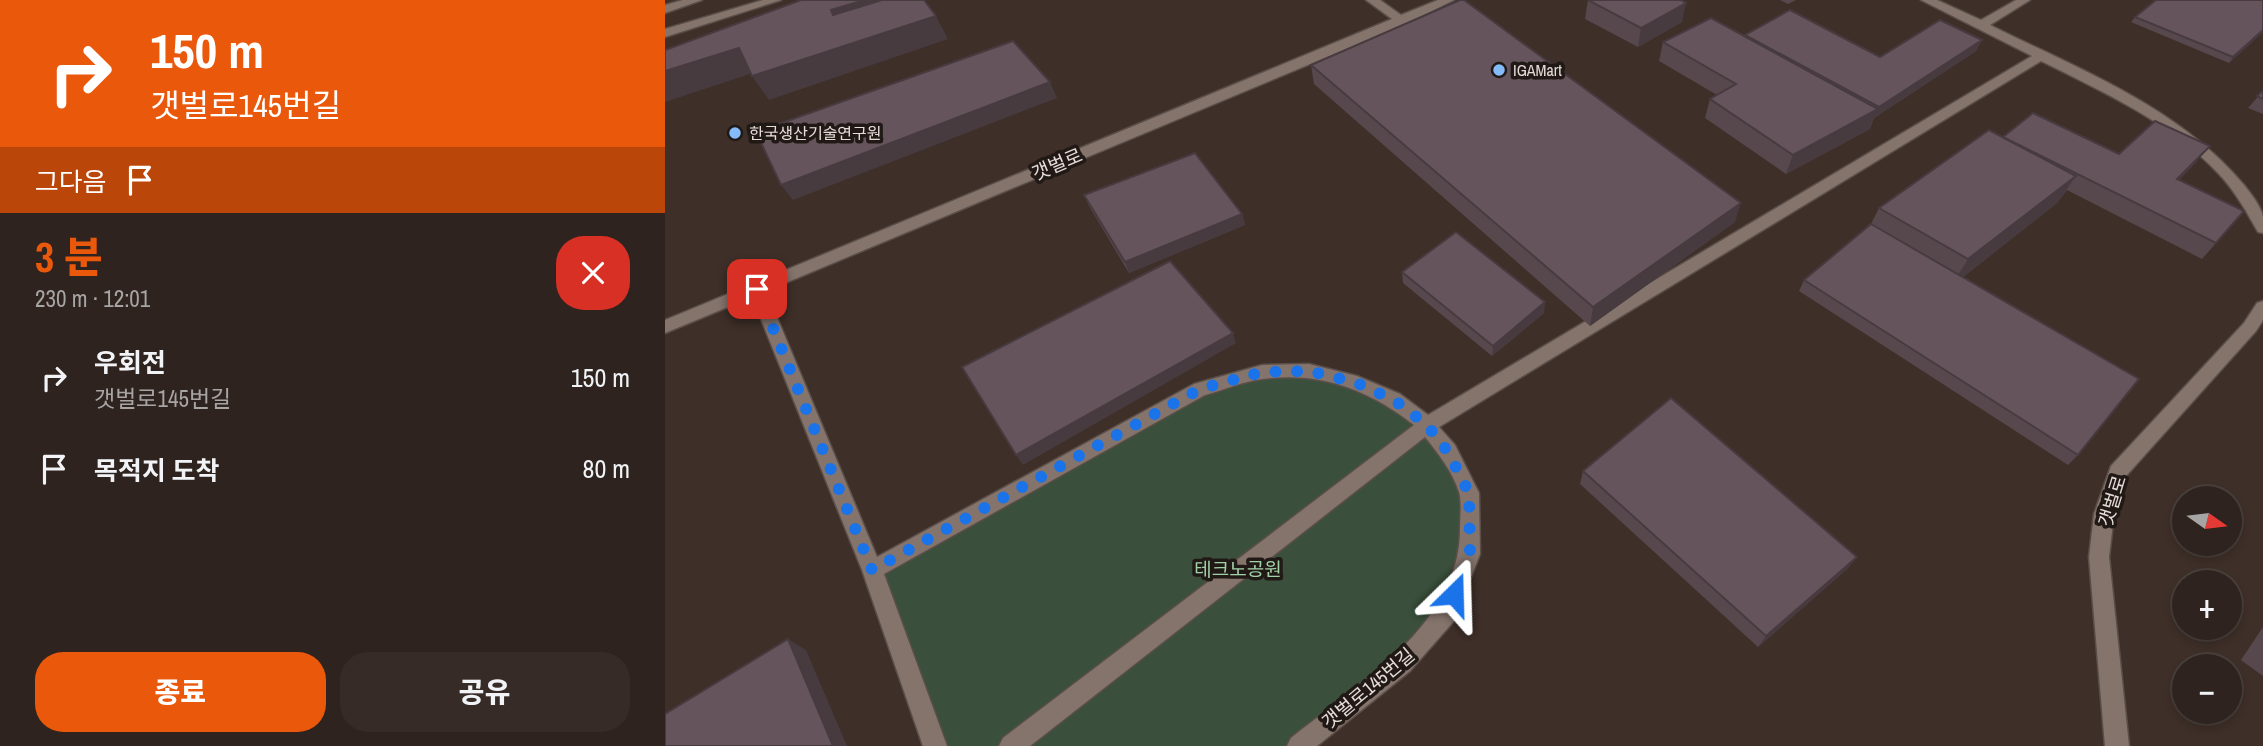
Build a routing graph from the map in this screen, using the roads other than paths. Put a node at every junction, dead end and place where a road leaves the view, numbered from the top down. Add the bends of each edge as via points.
1 (696, 0) edge
2 (775, 0) edge
3 (1372, 0) edge
4 (1448, 0) edge
5 (1927, 0) edge
6 (2024, 0) edge
7 (665, 9) edge
8 (1402, 21) junction
9 (1983, 24) junction
10 (665, 33) edge
11 (2041, 56) junction
12 (2263, 228) edge
13 (757, 289) junction
14 (2263, 307) edge
15 (665, 327) edge
16 (1427, 425) junction
17 (872, 570) junction
18 (935, 746) edge
19 (1010, 746) edge
20 (1299, 746) edge
21 (2117, 746) edge

1 - 7 street
2 - 10 street
3 - 8 street
4 - 8 street, 갯벌로
5 - 9 street
6 - 9 street
8 - 13 street, 갯벌로
9 - 11 street
11 - 12 street via 2128,99 2188,139 2238,188
11 - 16 street
13 - 15 street, 갯벌로
13 - 17 street
14 - 21 street, 갯벌로 via 2118,472 2104,514 2099,557
16 - 17 street, 갯벌로145번길 via 1394,400 1357,383 1309,371 1262,372 1200,389
16 - 19 street
16 - 20 street, 갯벌로145번길 via 1448,452 1469,493 1470,554 1466,566 1446,614 1402,663
17 - 18 street

